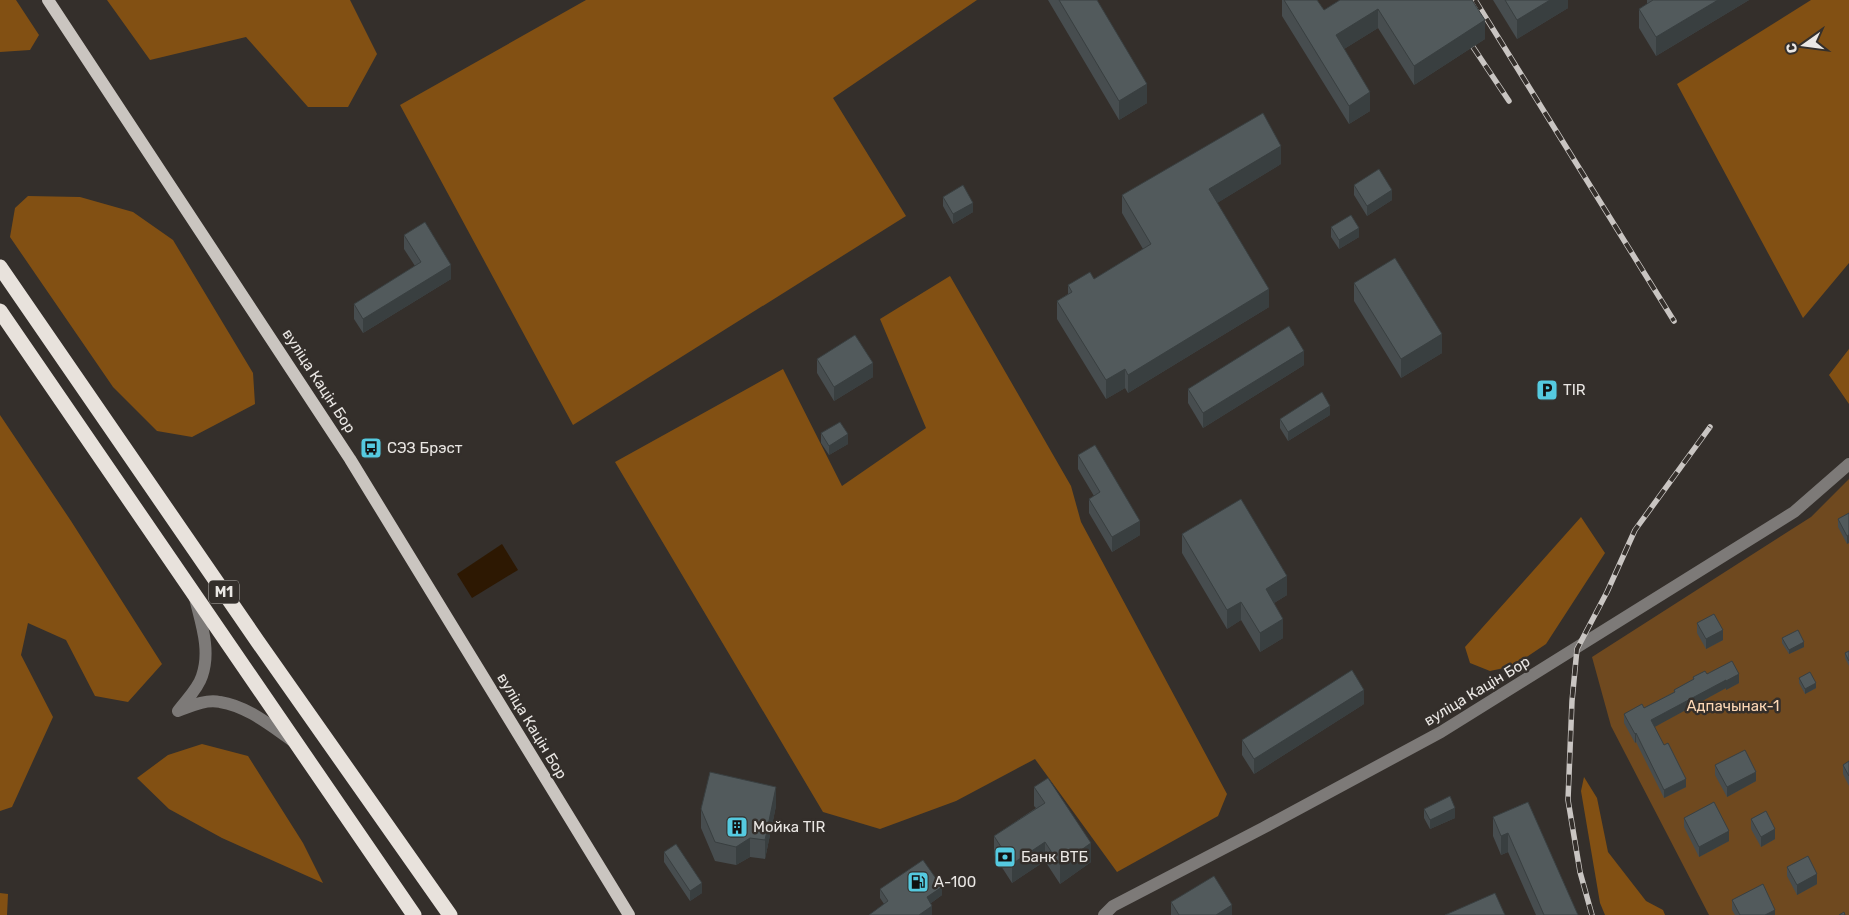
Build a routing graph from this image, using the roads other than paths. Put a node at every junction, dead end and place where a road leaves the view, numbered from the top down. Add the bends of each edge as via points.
1 (48, 0) edge
2 (0, 267) edge
3 (0, 311) edge
4 (1849, 464) edge
5 (194, 594) junction
6 (296, 743) junction
7 (414, 915) edge
8 (450, 915) edge
9 (629, 915) edge
10 (1104, 915) edge

1 - 9 main road, вуліца Кацін Бор via 350,459
2 - 8 highway, М1
3 - 5 highway, М1
4 - 10 street, вуліца Кацін Бор via 1794,512 1441,732 1113,906
5 - 6 highway, М1
5 - 6 street via 204,635 205,657 202,676 178,711 219,701 241,708
6 - 7 highway, М1

